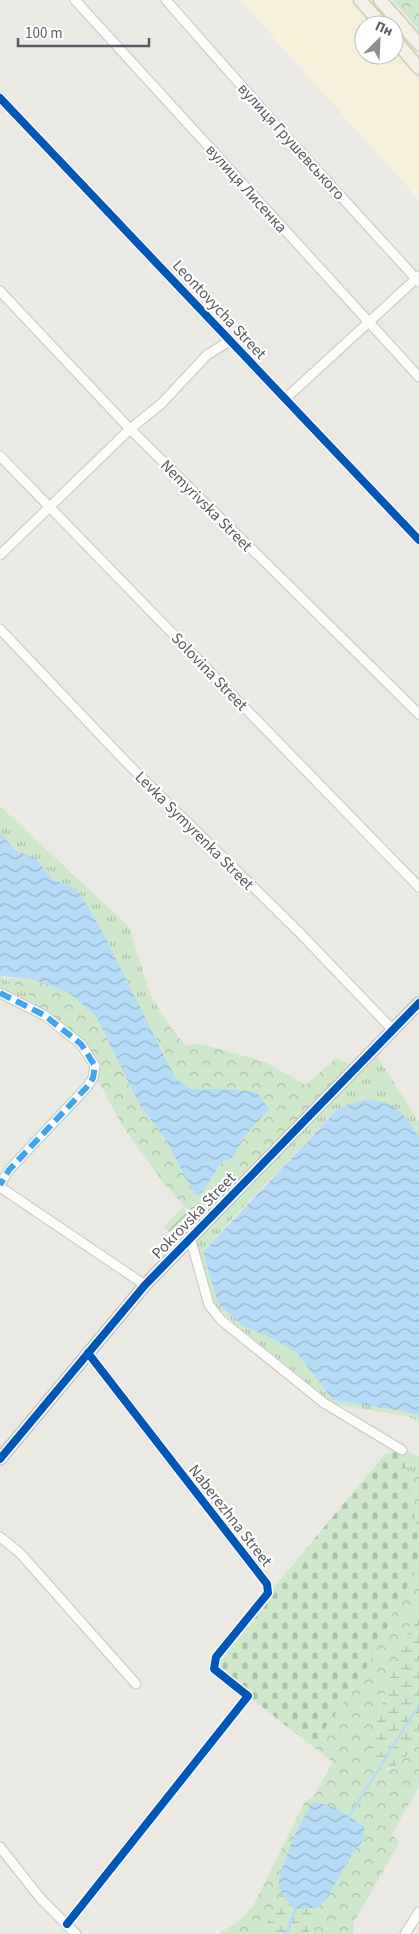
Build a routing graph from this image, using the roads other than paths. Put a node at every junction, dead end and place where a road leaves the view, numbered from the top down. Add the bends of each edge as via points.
1 (74, 0) edge
2 (166, 0) edge
3 (360, 0) edge
4 (380, 0) edge
5 (373, 15) edge
6 (419, 44) edge
7 (404, 51) edge
8 (419, 68) edge
9 (0, 98) edge
10 (418, 279) edge
11 (0, 291) edge
12 (368, 322) junction
13 (231, 340) junction
14 (419, 377) edge
15 (286, 398) junction
16 (130, 429) junction
17 (0, 456) edge
18 (50, 508) junction
19 (419, 540) edge
20 (0, 555) edge
21 (0, 629) edge
22 (419, 714) edge
23 (419, 887) edge
24 (0, 993) edge
25 (419, 1002) edge
26 (392, 1029) junction
27 (0, 1186) edge
28 (190, 1237) junction
29 (145, 1285) junction
30 (88, 1353) junction
31 (402, 1450) dead end
32 (1, 1454) edge
33 (0, 1537) edge
34 (136, 1684) dead end
35 (0, 1847) edge
36 (419, 1912) edge
37 (67, 1924) junction
38 (76, 1934) edge
39 (405, 1934) edge

1 - 12 street, вулиця Лисенка
2 - 10 street, вулиця Грушевського
3 - 5 main road
4 - 6 main road
7 - 8 main road
9 - 13 street, Leontovycha Street
10 - 12 street
11 - 16 street, Nemyrivska Street
12 - 14 street, вулиця Лисенка
12 - 15 street
13 - 15 street, Leontovycha Street
13 - 16 street via 207,355 162,404
15 - 19 street, Leontovycha Street
16 - 18 street
16 - 22 street, Nemyrivska Street
17 - 18 street, Solovina Street
18 - 20 street
18 - 23 street, Solovina Street
21 - 26 street, Levka Symyrenka Street via 127,763 299,932
24 - 27 street via 44,1016 82,1044 95,1066 93,1078 86,1088 9,1170
25 - 26 street, Pokrovska Street
26 - 28 street, Pokrovska Street
27 - 29 street
28 - 29 street, Pokrovska Street
28 - 31 street via 209,1305 221,1320 324,1403
29 - 30 street, Pokrovska Street
30 - 32 street, Pokrovska Street
30 - 37 street, Naberezhna Street via 267,1584 268,1592 216,1657 214,1669 248,1696
33 - 34 street via 20,1553
35 - 37 street via 41,1899
36 - 39 street
37 - 38 street

